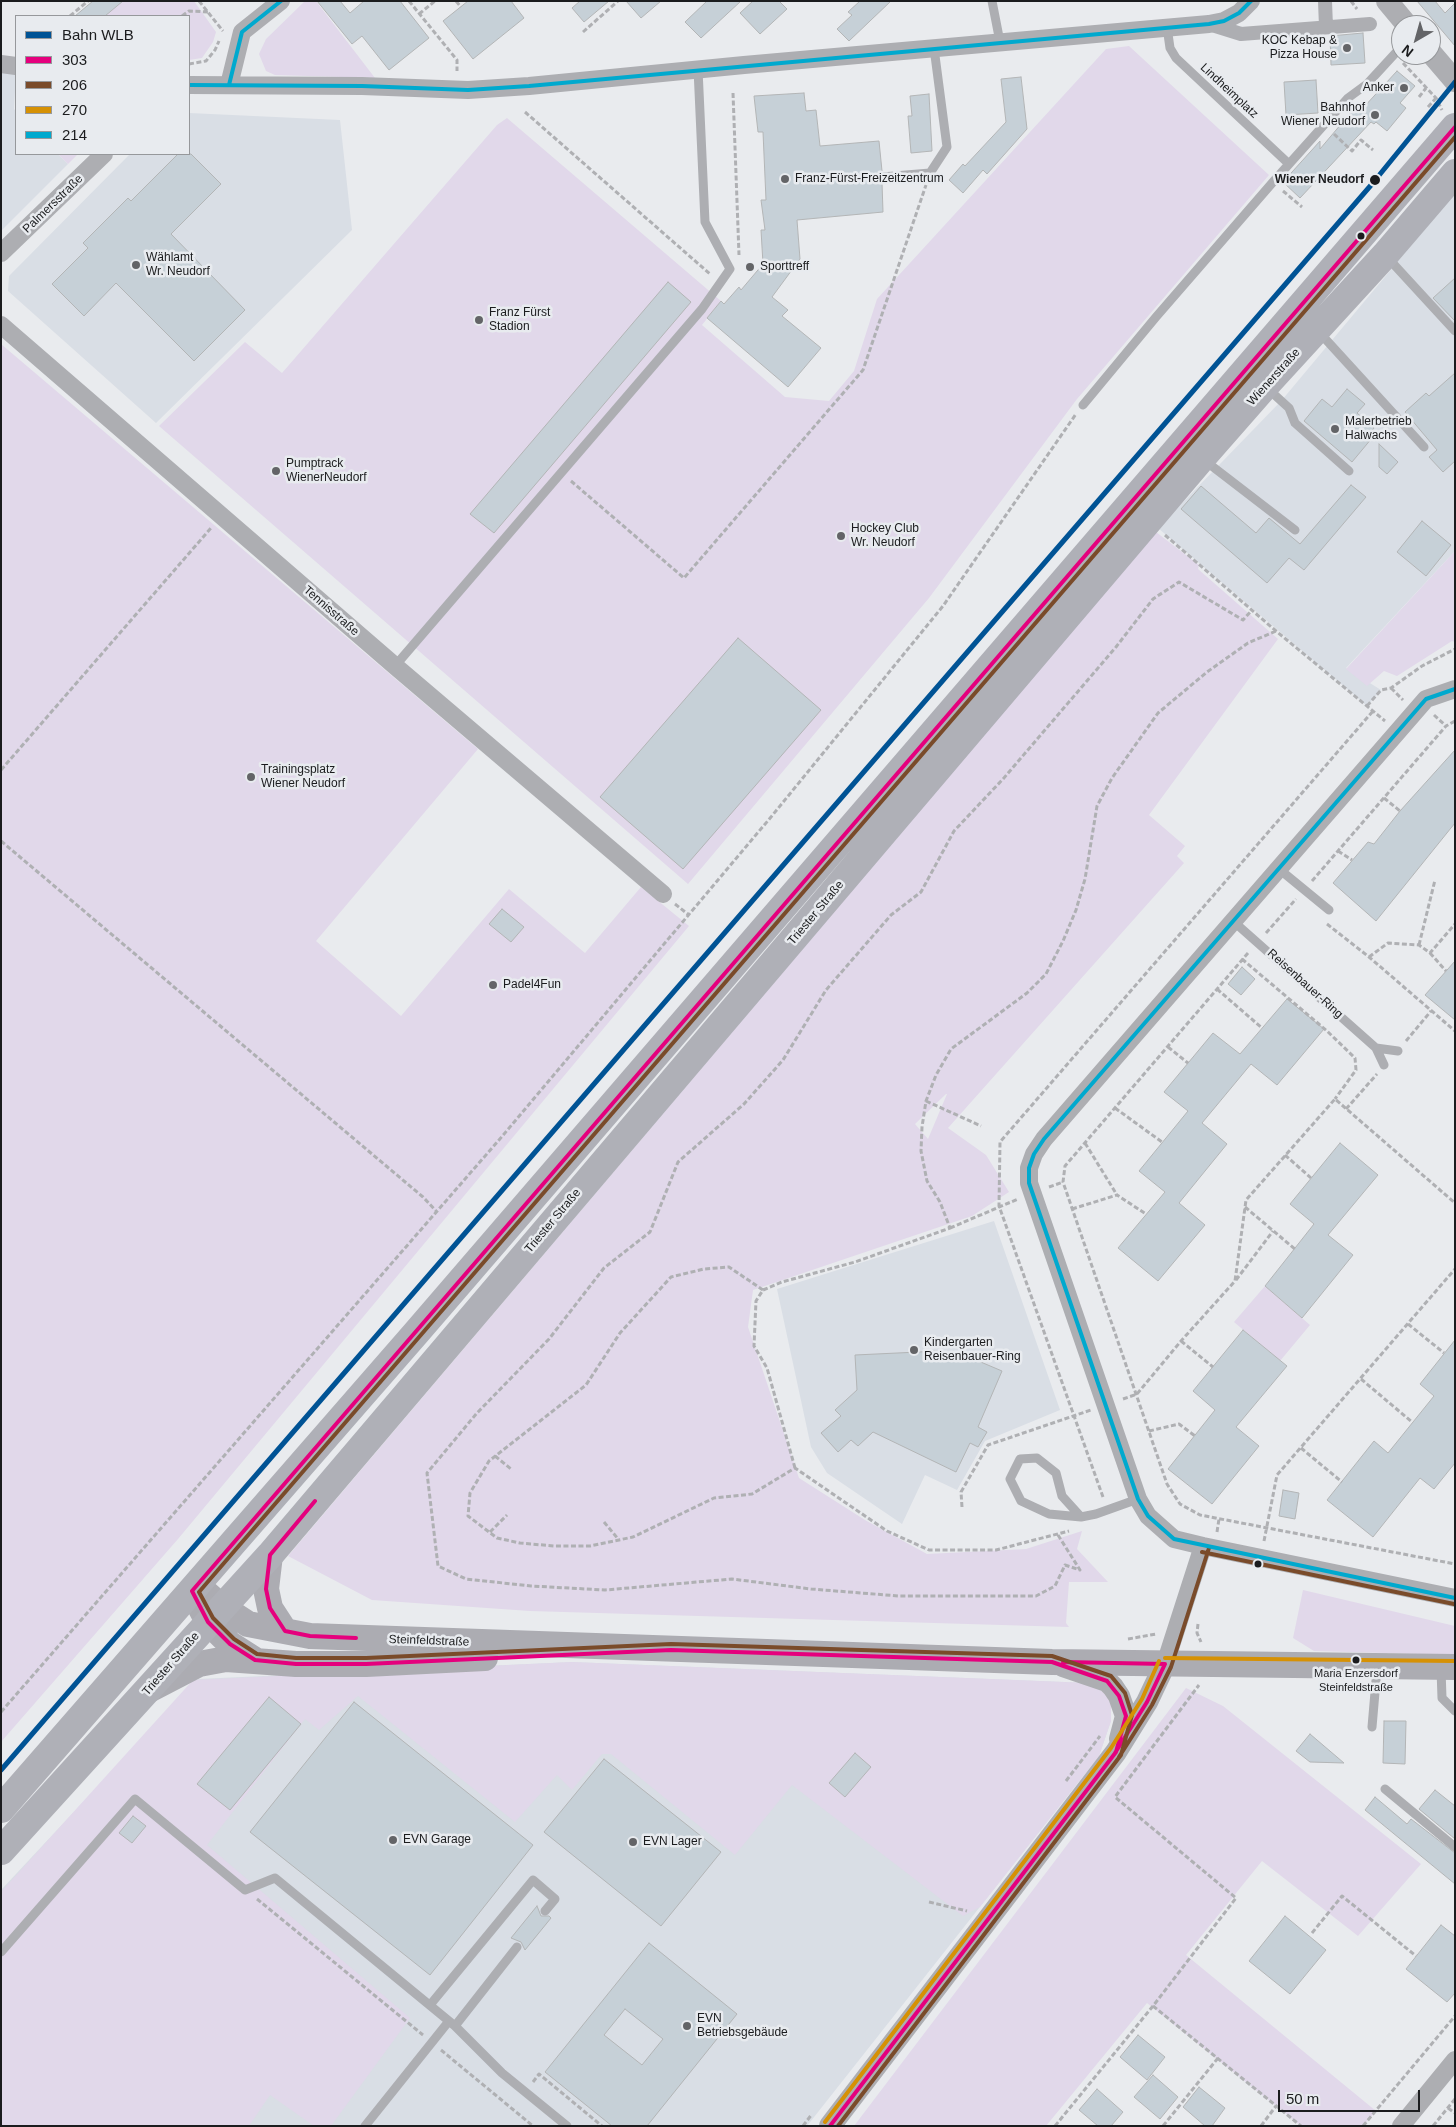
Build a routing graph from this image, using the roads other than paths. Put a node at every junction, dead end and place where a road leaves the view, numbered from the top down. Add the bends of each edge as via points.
1 (281, 1) edge
2 (992, 1) edge
3 (1252, 1) edge
4 (1325, 1) edge
5 (1387, 1) edge
6 (1399, 15) edge
7 (1209, 24) junction
8 (1370, 24) dead end
9 (1167, 27) junction
10 (1326, 27) junction
11 (1000, 42) junction
12 (934, 48) junction
13 (1391, 58) edge
14 (1, 64) edge
15 (1441, 65) edge
16 (15, 66) edge
17 (698, 69) junction
18 (1455, 81) edge
19 (229, 84) junction
20 (190, 85) edge
21 (1449, 122) edge
22 (103, 155) edge
23 (1289, 164) junction
24 (1455, 173) edge
25 (882, 177) dead end
26 (1, 253) edge
27 (1385, 255) junction
28 (1, 325) edge
29 (1317, 330) junction
30 (1455, 331) edge
31 (1264, 386) junction
32 (1083, 405) road end
33 (1424, 447) dead end
34 (1202, 458) junction
35 (1349, 471) dead end
36 (1296, 530) dead end
37 (1085, 577) junction
38 (394, 666) junction
39 (1455, 689) edge
40 (1275, 873) junction
41 (663, 894) dead end
42 (1329, 910) dead end
43 (1233, 921) junction
44 (1376, 1048) junction
45 (1400, 1048) road end
46 (1382, 1068) road end
47 (1138, 1499) junction
48 (1081, 1517) junction
49 (1203, 1546) junction
50 (270, 1554) junction
51 (194, 1588) junction
52 (1455, 1598) edge
53 (215, 1615) junction
54 (285, 1631) junction
55 (671, 1650) junction
56 (255, 1660) junction
57 (1052, 1662) junction
58 (1165, 1664) junction
59 (1377, 1666) junction
60 (1448, 1667) edge
61 (148, 1690) junction
62 (1455, 1711) edge
63 (1372, 1727) dead end
64 (1116, 1752) junction
65 (1385, 1789) dead end
66 (1, 1809) edge
67 (1455, 1847) edge
68 (1, 1851) edge
69 (546, 1911) dead end
70 (517, 1947) dead end
71 (1, 1952) edge
72 (430, 2005) junction
73 (452, 2023) junction
74 (1455, 2060) edge
75 (822, 2118) edge
76 (365, 2126) edge
77 (567, 2126) edge
78 (1401, 2126) edge

1 - 19 street via 242,32
2 - 11 lane
3 - 7 street via 1239,13
4 - 10 street
5 - 6 street
7 - 9 street
7 - 10 street via 1241,34
8 - 10 street
9 - 11 street
9 - 23 lane, Lindheimplatz via 1170,48 1176,58
11 - 12 street
12 - 17 street
12 - 25 lane via 947,147 930,173
13 - 23 lane via 1367,84 1348,98
14 - 16 street
15 - 18 street
17 - 19 street via 457,90
17 - 38 lane via 705,222 730,269 702,310
19 - 20 street
21 - 37 main road, Wienerstraße
22 - 26 street, Palmersstraße
23 - 32 lane
24 - 27 main road, Wienerstraße
27 - 29 main road, Wienerstraße
27 - 30 lane
28 - 38 street, Tennisstraße
29 - 31 main road, Wienerstraße
29 - 33 lane
31 - 34 main road, Wienerstraße
31 - 35 lane via 1289,408 1295,422
34 - 36 lane
34 - 37 main road, Wienerstraße
37 - 50 main road, Triester Straße
37 - 51 main road
38 - 41 street, Tennisstraße
39 - 40 street via 1426,699
40 - 42 lane via 1305,890
40 - 43 street
43 - 44 lane, Reisenbauer-Ring
43 - 47 street via 1044,1139 1029,1168 1029,1183
44 - 45 lane
44 - 46 lane, Reisenbauer-Ring
47 - 48 lane
47 - 49 street via 1148,1516 1174,1538
48 - 48 lane via 1062,1496 1056,1473 1037,1458 1020,1459 1010,1479 1021,1501 1049,1514
49 - 52 street
49 - 58 street
50 - 53 main road, Triester Straße
50 - 54 main road via 266,1588 270,1608
51 - 53 main road, Steinfeldstraße
51 - 66 main road
53 - 54 main road, Steinfeldstraße
53 - 56 main road, Steinfeldstraße via 230,1644
53 - 61 main road, Triester Straße
54 - 55 main road, Steinfeldstraße via 310,1636
55 - 56 main road, Steinfeldstraße via 366,1664 296,1664
55 - 57 main road, Steinfeldstraße
56 - 61 main road via 226,1659 199,1664
57 - 58 main road, Steinfeldstraße
57 - 64 street via 1108,1681 1113,1687 1126,1716
58 - 59 main road, Steinfeldstraße
58 - 64 street via 1147,1702
59 - 60 main road, Steinfeldstraße
59 - 63 lane
60 - 62 lane via 1442,1698
61 - 68 main road, Triester Straße
64 - 75 street
65 - 67 lane
69 - 72 lane via 555,1899 532,1880
70 - 73 lane
71 - 72 lane via 135,1799 246,1890 275,1878
72 - 73 lane
73 - 76 lane via 432,2042
73 - 77 lane via 502,2073
74 - 78 street

